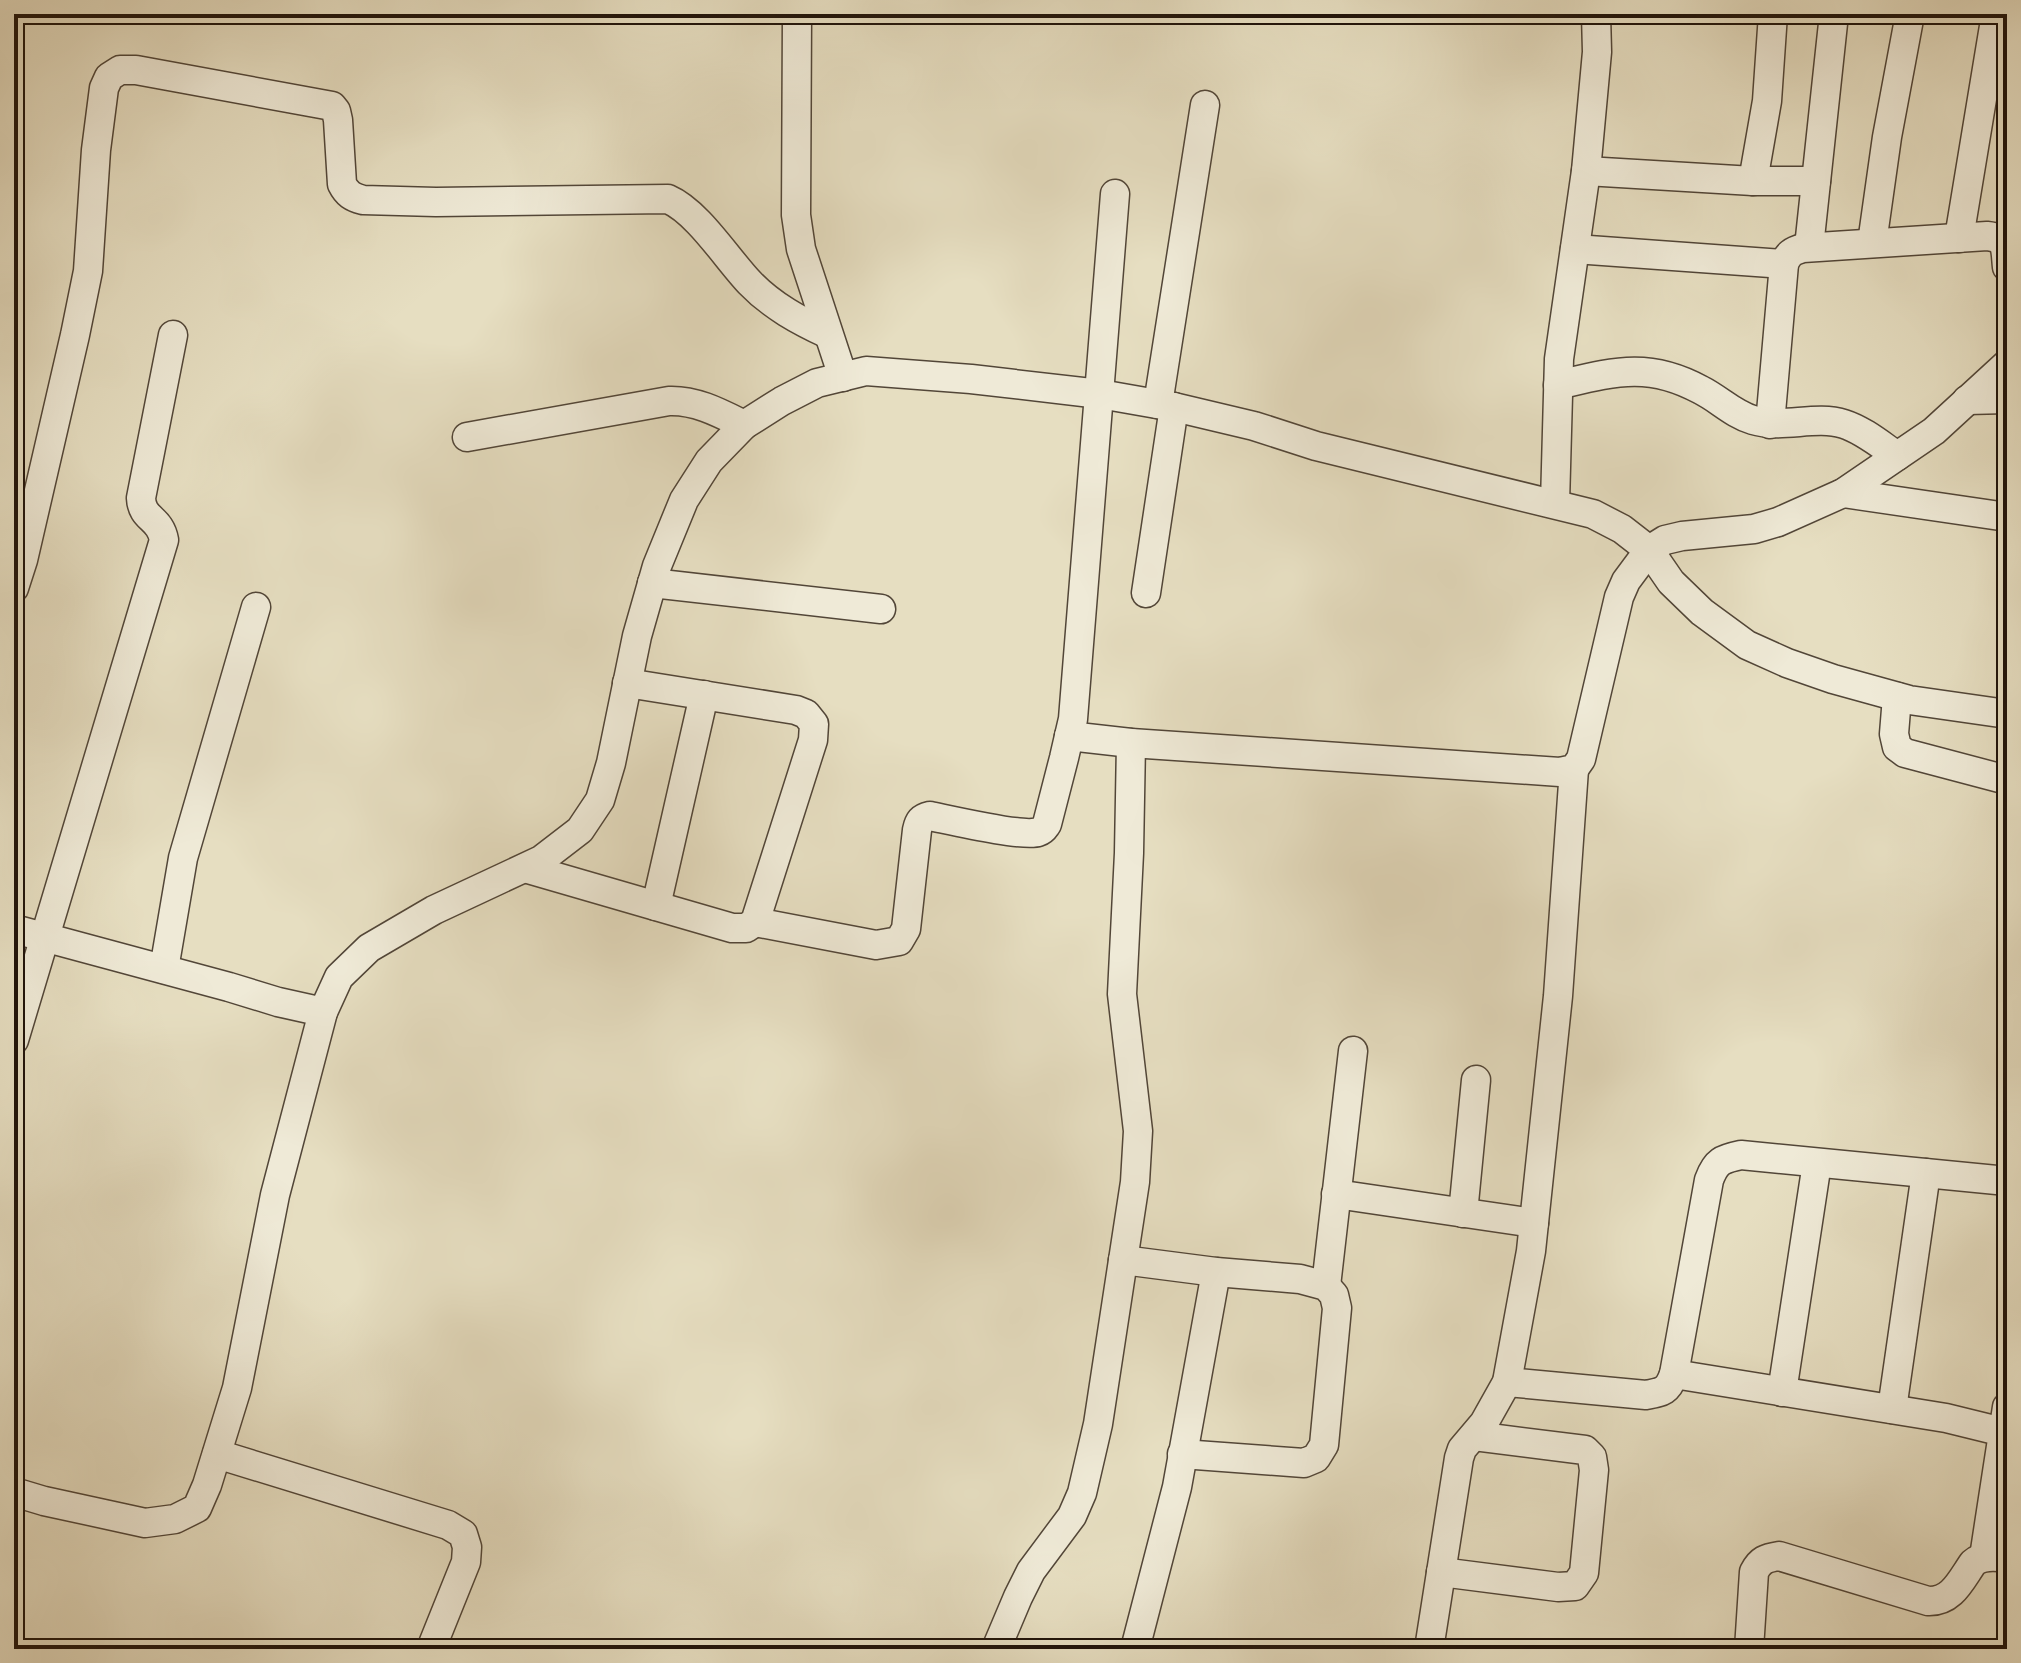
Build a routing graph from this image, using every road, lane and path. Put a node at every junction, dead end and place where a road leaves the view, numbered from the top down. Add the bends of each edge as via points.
1 (797, 14) edge
2 (1596, 14) edge
3 (1773, 14) edge
4 (1834, 14) edge
5 (1910, 14) edge
6 (1996, 14) edge
7 (1205, 105) dead end
8 (1586, 171) junction
9 (1753, 181) junction
10 (1816, 181) junction
11 (1115, 194) dead end
12 (1959, 238) junction
13 (1872, 243) junction
14 (1809, 247) junction
15 (1575, 249) junction
16 (2005, 249) edge
17 (1784, 264) junction
18 (820, 330) junction
19 (173, 335) dead end
20 (2007, 364) edge
21 (843, 377) junction
22 (1558, 385) junction
23 (1100, 394) junction
24 (2007, 399) edge
25 (1967, 400) junction
26 (1166, 406) junction
27 (1770, 424) junction
28 (744, 425) junction
29 (467, 437) dead end
30 (1897, 456) junction
31 (1843, 493) junction
32 (1555, 503) junction
33 (2007, 517) edge
34 (1649, 550) junction
35 (652, 583) junction
36 (14, 588) edge
37 (1146, 593) dead end
38 (256, 607) dead end
39 (881, 609) dead end
40 (627, 683) junction
41 (704, 695) junction
42 (1897, 697) junction
43 (2007, 714) edge
44 (1069, 736) junction
45 (1131, 743) junction
46 (1574, 769) junction
47 (2007, 780) edge
48 (525, 868) junction
49 (656, 906) junction
50 (755, 922) junction
51 (14, 929) edge
52 (45, 938) junction
53 (164, 969) junction
54 (300, 1007) junction
55 (14, 1040) edge
56 (1353, 1051) dead end
57 (1476, 1080) dead end
58 (1817, 1163) junction
59 (1926, 1173) junction
60 (2007, 1181) edge
61 (1336, 1194) junction
62 (1463, 1213) junction
63 (1534, 1223) junction
64 (1123, 1260) junction
65 (1216, 1272) junction
66 (1326, 1286) junction
67 (1674, 1374) junction
68 (1507, 1382) junction
69 (1782, 1392) junction
70 (1892, 1409) junction
71 (2006, 1424) edge
72 (1474, 1436) junction
73 (217, 1454) junction
74 (1182, 1454) junction
75 (14, 1492) edge
76 (1995, 1558) edge
77 (1441, 1572) junction
78 (431, 1649) edge
79 (996, 1649) edge
80 (1135, 1649) edge
81 (1429, 1649) edge
82 (1749, 1649) edge

1 - 18 street via 796,215
2 - 8 street
3 - 9 street via 1767,101
4 - 10 street
5 - 13 street
6 - 12 street
7 - 26 street
8 - 9 street
8 - 15 street
9 - 10 street
10 - 14 street
11 - 23 street
12 - 13 street
12 - 16 street via 1997,237
13 - 14 street
14 - 17 street via 1793,250
15 - 17 street
15 - 22 street
17 - 27 street
18 - 21 street
18 - 36 street via 753,287 688,211 668,199 363,200 342,184 338,120 332,106 120,70 104,88 88,271
19 - 52 street via 141,498 164,540
20 - 25 street
21 - 23 street via 866,371
21 - 28 street via 817,383
22 - 27 street via 1610,373 1652,372 1684,381 1733,412
22 - 32 street
23 - 26 street
23 - 44 street
24 - 25 street
25 - 30 street
26 - 32 street
26 - 37 street
27 - 30 street via 1845,424
28 - 29 street via 692,404
28 - 35 street via 709,461 684,500
30 - 31 street
31 - 33 street
31 - 34 street via 1778,522 1682,536
32 - 34 street via 1593,514
34 - 42 street via 1671,582 1747,645
34 - 46 street via 1619,597 1581,759
35 - 39 street
35 - 40 street
38 - 53 street via 183,858
40 - 41 street
40 - 48 street via 600,800 580,830
41 - 49 street
41 - 50 street via 796,710 814,724
42 - 43 street
42 - 47 street via 1897,747
44 - 45 street
44 - 50 street via 1041,831 922,818 906,929 899,941 876,945
45 - 46 street
45 - 64 street via 1122,994 1138,1151
46 - 63 street
48 - 49 street
48 - 54 street via 434,910 369,948
49 - 50 street via 732,928
51 - 52 street
52 - 53 street
52 - 55 street
53 - 54 street
54 - 73 street via 275,1195 237,1388
56 - 61 street
57 - 62 street
58 - 59 street
58 - 67 street via 1741,1155 1715,1166
58 - 69 street
59 - 60 street
59 - 70 street
61 - 62 street
61 - 66 street
62 - 63 street
63 - 68 street
64 - 65 street
64 - 79 street via 1082,1493 1072,1516 1031,1571
65 - 66 street
65 - 74 street
66 - 74 street via 1337,1308 1324,1445 1316,1458 1304,1463
67 - 68 street via 1662,1392 1646,1395
67 - 69 street
68 - 72 street
69 - 70 street
70 - 71 street
71 - 76 street
72 - 77 street via 1459,1458
72 - 77 street via 1585,1450 1592,1457 1584,1573 1575,1586 1558,1587
73 - 75 street via 197,1508 175,1519 145,1523
73 - 78 street via 463,1534 466,1562
74 - 80 street
76 - 82 street via 1973,1563 1952,1593 1937,1601 1779,1556 1767,1558 1754,1572
77 - 81 street

